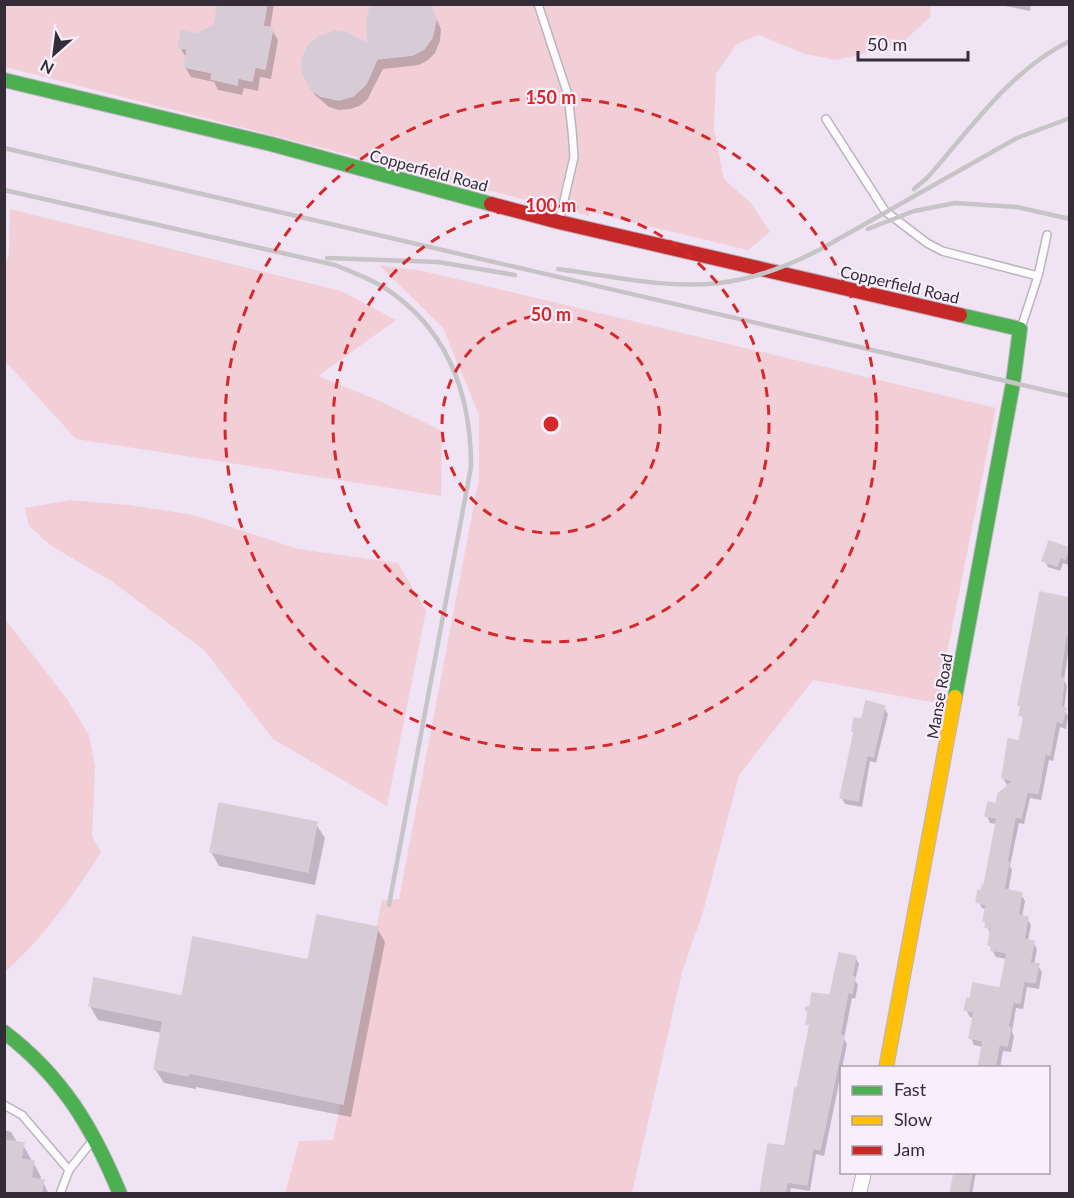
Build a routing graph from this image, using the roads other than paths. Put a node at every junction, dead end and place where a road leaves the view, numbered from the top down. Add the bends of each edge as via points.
1 (538, 4) edge
2 (4, 80) edge
3 (826, 119) dead end
4 (559, 222) junction
5 (1047, 235) dead end
6 (1038, 276) junction
7 (1020, 329) junction
8 (4, 1032) edge
9 (886, 1066) edge
10 (4, 1105) edge
11 (95, 1138) junction
12 (69, 1170) junction
13 (864, 1174) edge
14 (60, 1194) edge
15 (120, 1194) edge
16 (860, 1194) edge

1 - 4 lane via 568,95 572,130 574,157
2 - 4 street, Copperfield Road via 271,144
3 - 6 lane via 885,211 927,243 942,251
4 - 7 street, Copperfield Road
5 - 6 lane
6 - 7 lane
7 - 9 street, Manse Road
8 - 11 street via 55,1076
10 - 12 lane via 22,1115
11 - 12 lane
11 - 15 street
12 - 14 lane
13 - 16 street

